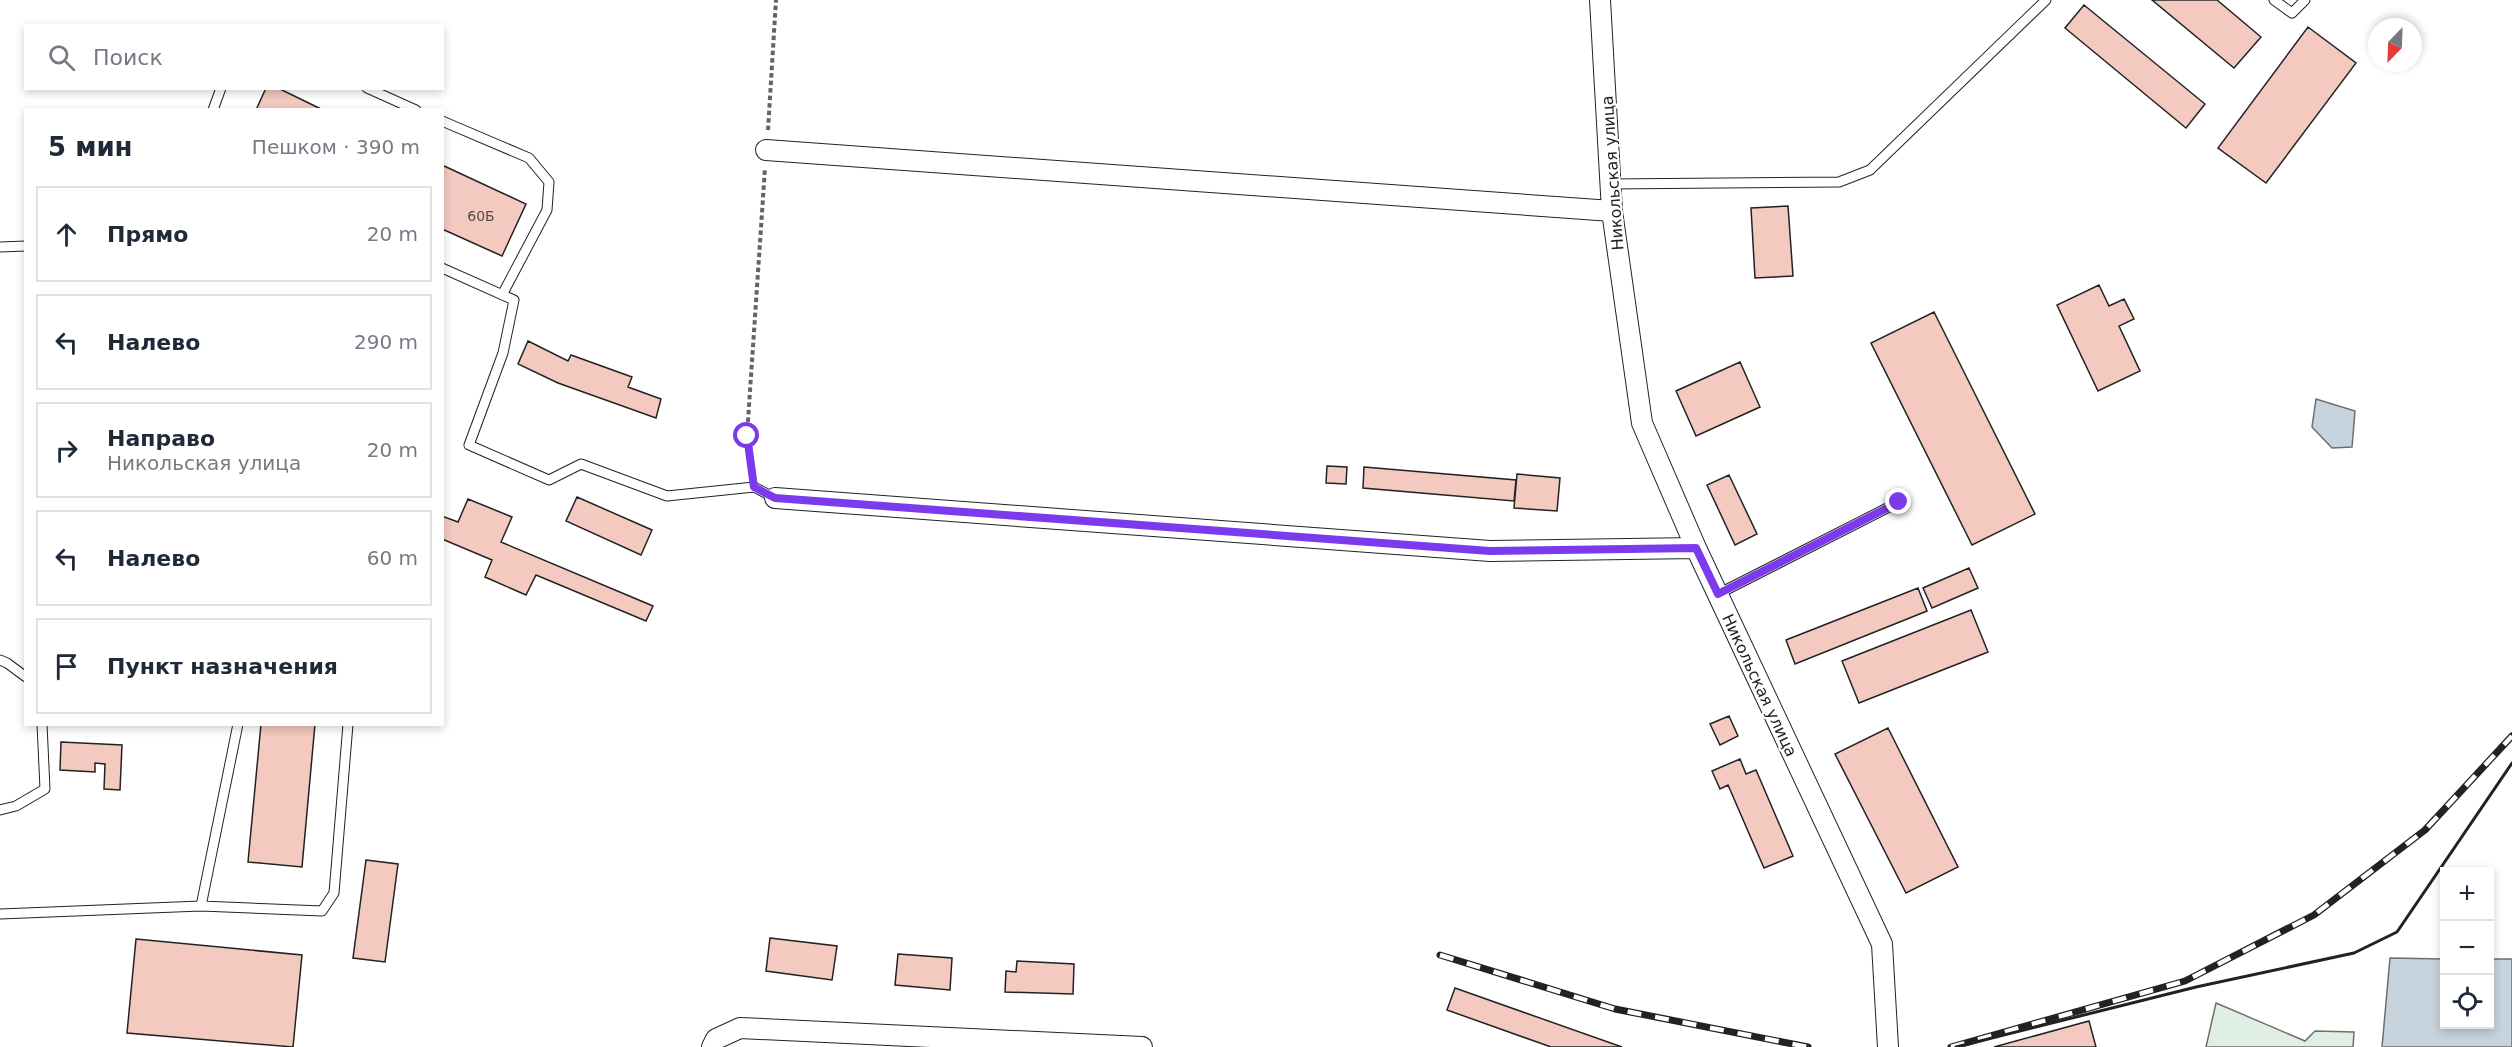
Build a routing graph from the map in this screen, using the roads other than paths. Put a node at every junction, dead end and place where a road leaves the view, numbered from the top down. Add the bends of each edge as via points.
1 (1600, 0) edge
2 (2046, 0) edge
3 (2274, 0) edge
4 (2305, 0) edge
5 (220, 90) edge
6 (371, 90) edge
7 (214, 108) edge
8 (412, 108) edge
9 (444, 122) edge
10 (766, 150) road end
11 (1610, 184) junction
12 (1612, 211) junction
13 (24, 246) edge
14 (0, 247) edge
15 (444, 269) edge
16 (502, 295) junction
17 (775, 498) joint
18 (1899, 502) dead end
19 (1696, 548) junction
20 (1718, 594) junction
21 (0, 660) edge
22 (24, 676) edge
23 (42, 726) edge
24 (238, 726) edge
25 (348, 726) edge
26 (0, 810) edge
27 (201, 906) junction
28 (0, 914) edge
29 (712, 1047) edge
30 (1142, 1047) edge
31 (1888, 1047) edge

1 - 11 street, Никольская улица
2 - 11 lane via 1870,170 1839,182
3 - 4 lane via 2292,13
5 - 7 lane
6 - 8 lane
9 - 16 lane via 529,158 549,182 547,210
10 - 12 street
11 - 12 street, Никольская улица
12 - 19 street, Никольская улица via 1642,423
13 - 14 lane
15 - 16 lane
16 - 17 lane via 514,300 503,353 469,445 549,480 581,464 667,496 754,487
17 - 19 street via 1490,551
18 - 20 lane
19 - 20 street, Никольская улица
20 - 31 street, Никольская улица via 1882,944
21 - 22 lane
23 - 26 lane via 45,789 16,806
24 - 27 lane
25 - 27 lane via 334,893 322,911
27 - 28 lane
29 - 30 street via 716,1039 740,1028

